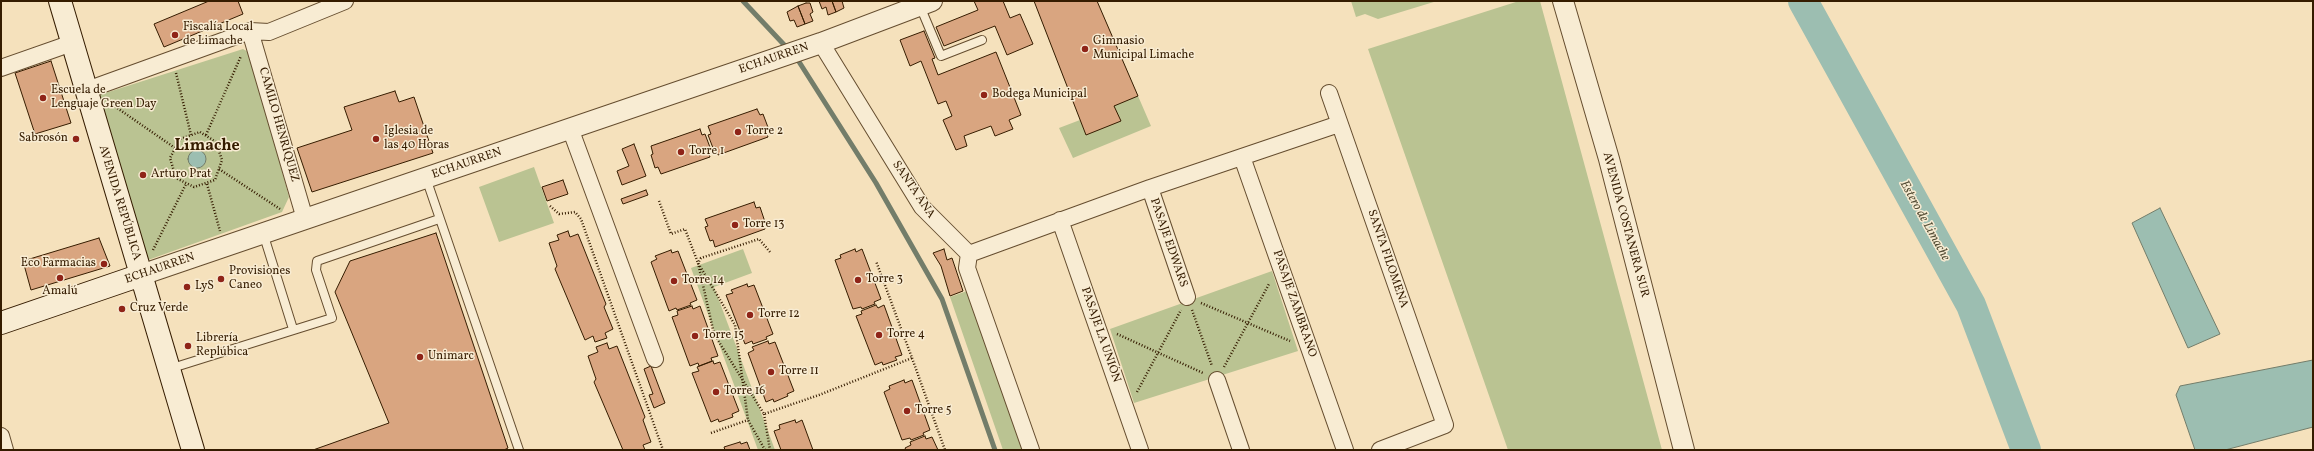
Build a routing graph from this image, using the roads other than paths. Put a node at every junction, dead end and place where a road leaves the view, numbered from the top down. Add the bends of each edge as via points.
1 (60, 1) edge
2 (345, 1) edge
3 (1563, 1) edge
4 (926, 3) edge
5 (250, 31) junction
6 (982, 40) dead end
7 (72, 43) junction
8 (821, 43) junction
9 (1, 68) edge
10 (87, 90) junction
11 (1330, 93) dead end
12 (1339, 124) junction
13 (570, 128) junction
14 (1242, 157) junction
15 (426, 178) junction
16 (1150, 188) junction
17 (305, 219) junction
18 (439, 219) junction
19 (1060, 220) junction
20 (263, 233) junction
21 (969, 254) junction
22 (141, 275) junction
23 (1187, 297) road end
24 (1, 323) edge
25 (293, 329) junction
26 (655, 359) dead end
27 (168, 369) junction
28 (1217, 380) road end
29 (1, 436) edge
30 (5, 450) edge
31 (193, 450) edge
32 (519, 450) edge
33 (1031, 450) edge
34 (1140, 450) edge
35 (1241, 450) edge
36 (1345, 450) edge
37 (1380, 450) edge
38 (1684, 450) edge

1 - 7 main road, AVENIDA REPÚBLICA
2 - 5 street via 270,32
3 - 38 street, AVENIDA COSTANERA SUR via 1608,159
4 - 6 lane via 941,56
4 - 8 street, ECHAURREN
5 - 10 street
5 - 17 street, CAMILO HENRÍQUEZ
7 - 9 street
7 - 10 main road, AVENIDA REPÚBLICA
8 - 13 street, ECHAURREN
8 - 21 street, SANTA ANA via 922,207
10 - 22 main road, AVENIDA REPÚBLICA
11 - 12 street, SANTA FILOMENA
12 - 14 street
12 - 37 street, SANTA FILOMENA via 1444,425
13 - 15 street, ECHAURREN
13 - 26 street
14 - 16 street
14 - 36 street, PASAJE ZAMBRANO
15 - 17 street, ECHAURREN
15 - 18 lane
16 - 19 street
16 - 23 street, PASAJE EDWARS
17 - 20 street, ECHAURREN
18 - 25 lane via 317,261 316,270 332,318
18 - 32 lane
19 - 21 street
19 - 34 street, PASAJE LA UNIÓN
20 - 22 street, ECHAURREN
20 - 25 lane
21 - 33 street via 966,268
22 - 24 main road, ECHAURREN
22 - 27 main road, AVENIDA REPÚBLICA
25 - 27 lane
27 - 31 main road, AVENIDA REPÚBLICA
28 - 35 street
29 - 30 street

